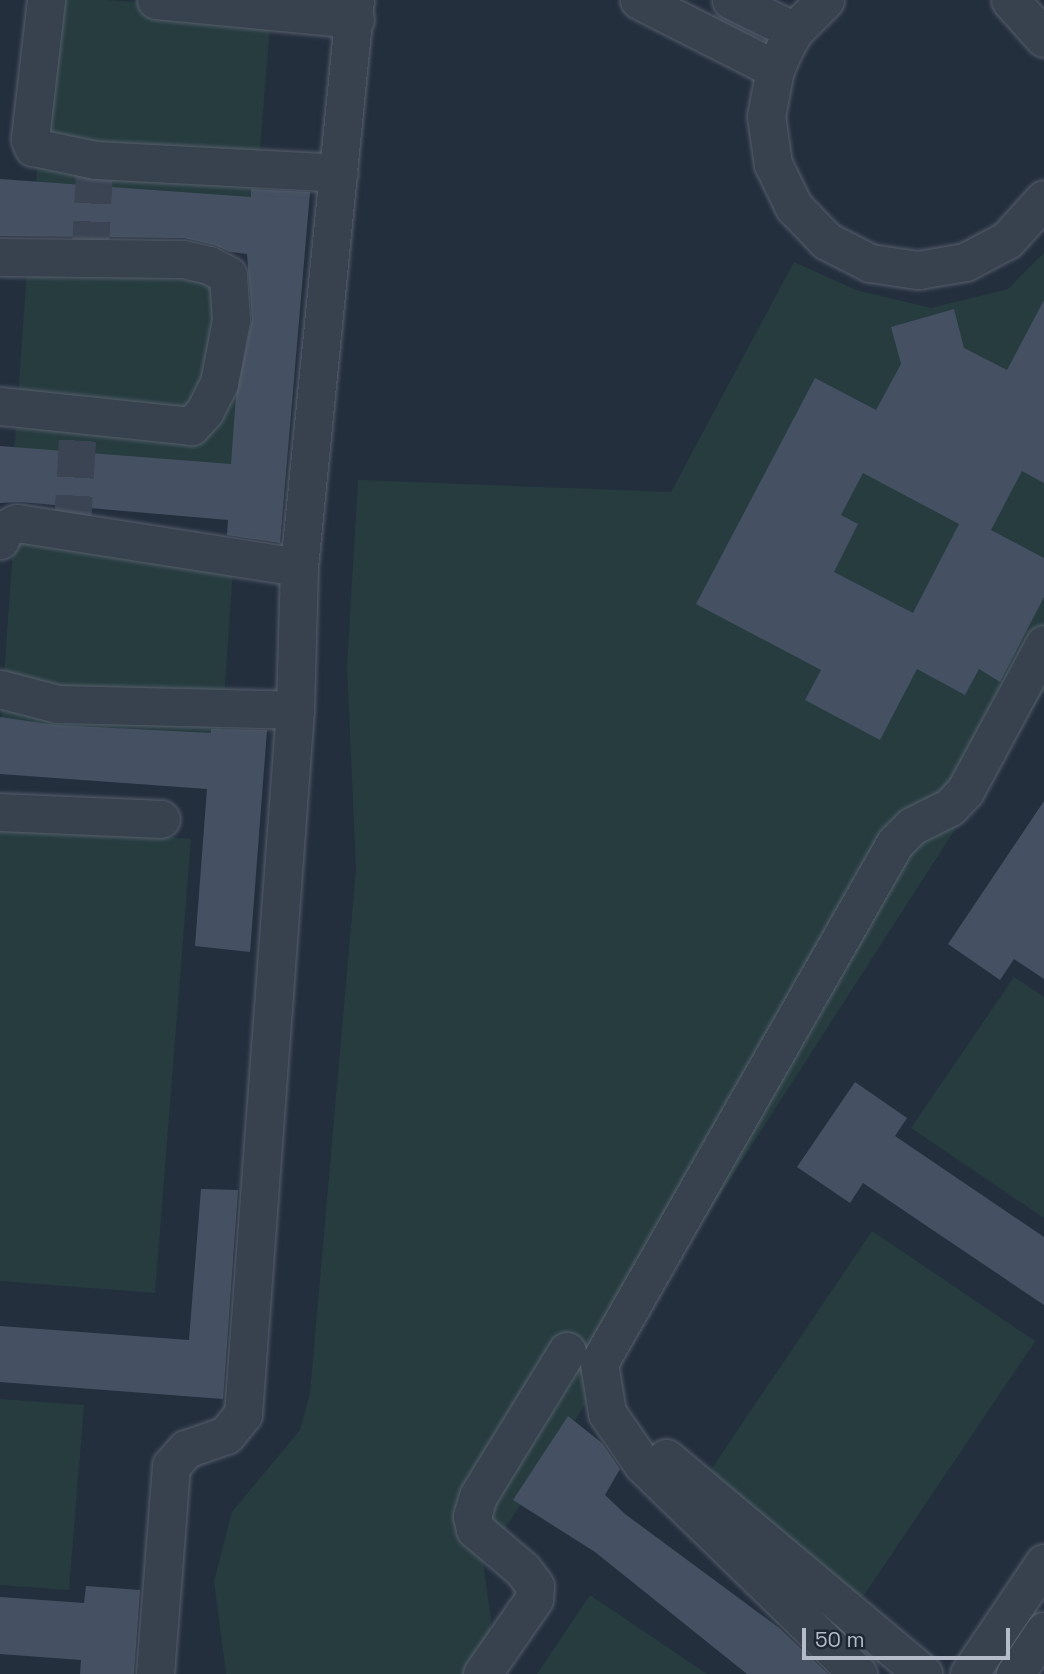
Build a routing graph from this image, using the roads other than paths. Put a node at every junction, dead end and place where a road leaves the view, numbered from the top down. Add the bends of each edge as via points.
1 (46, 0) edge
2 (156, 0) edge
3 (639, 0) edge
4 (731, 0) edge
5 (825, 0) edge
6 (1011, 0) edge
7 (355, 9) edge
8 (794, 31) junction
9 (1044, 38) edge
10 (775, 69) junction
11 (339, 173) junction
12 (1043, 204) edge
13 (0, 257) edge
14 (0, 406) edge
15 (0, 540) edge
16 (299, 567) junction
17 (1044, 644) edge
18 (0, 689) edge
19 (295, 710) junction
20 (0, 812) edge
21 (161, 819) dead end
22 (566, 1351) dead end
23 (607, 1413) junction
24 (1044, 1563) edge
25 (1044, 1631) edge
26 (155, 1674) edge
27 (482, 1674) edge
28 (858, 1674) edge
29 (923, 1674) edge
30 (969, 1674) edge
31 (1015, 1674) edge

1 - 11 street via 30,139 33,148 95,160
2 - 7 street
3 - 10 street
4 - 8 street
5 - 8 street
6 - 9 street
7 - 11 street
8 - 10 street
10 - 12 street via 766,116 773,164 794,207 827,241 870,263 918,270 965,262 1007,240
11 - 16 street
13 - 14 street via 183,259 209,265 228,275 231,320 219,383 205,411 191,426
15 - 16 street via 5,529 17,523
16 - 19 street
17 - 23 street via 965,791 950,807 912,826 895,843 846,927 599,1363
18 - 19 street via 57,704
19 - 26 street via 243,1414 226,1435 186,1449 171,1466
20 - 21 street
22 - 27 street via 478,1496 472,1516 475,1529 535,1586 534,1599
23 - 28 street via 643,1465
23 - 29 street via 683,1471
24 - 30 street
25 - 31 street

